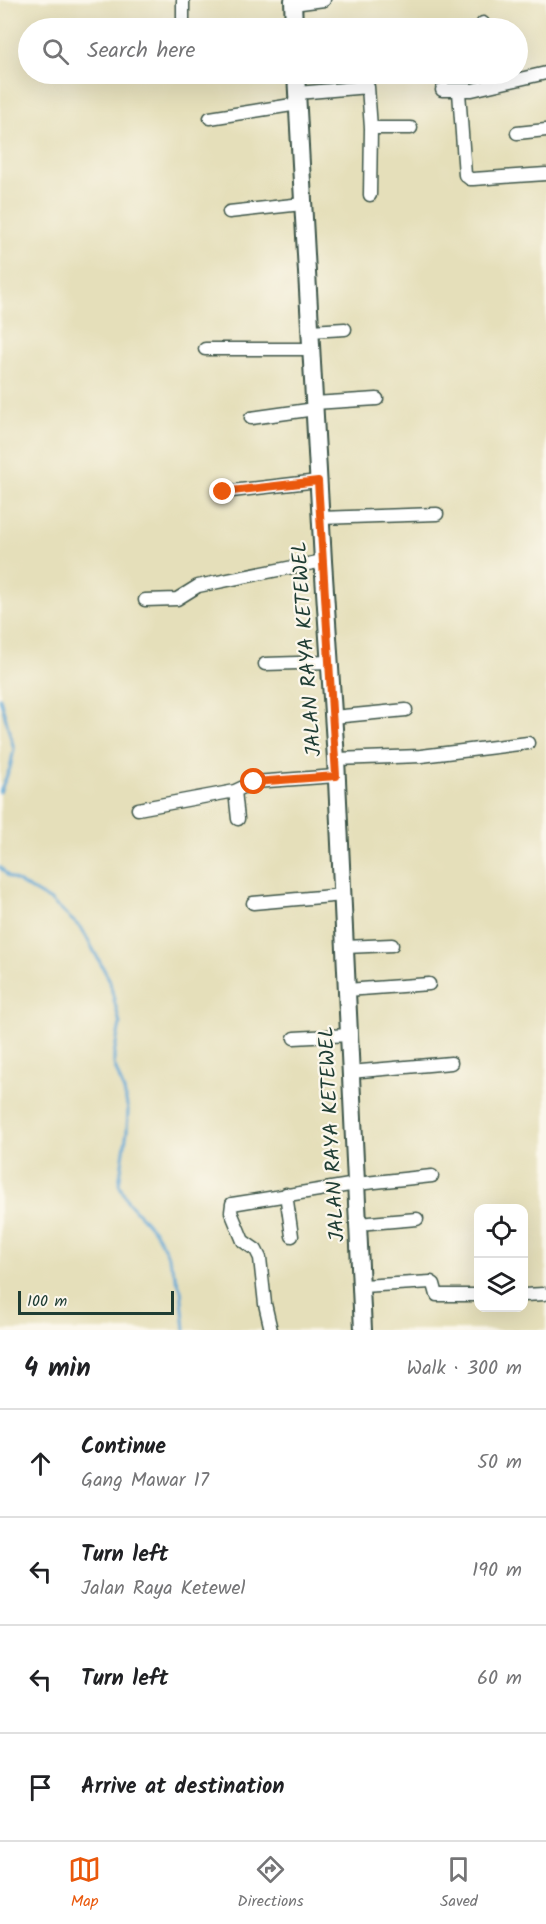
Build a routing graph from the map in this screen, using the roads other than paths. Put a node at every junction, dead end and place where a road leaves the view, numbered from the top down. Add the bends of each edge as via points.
1 (183, 0) edge
2 (324, 0) edge
3 (293, 2) edge
4 (183, 18) edge
5 (294, 18) edge
6 (546, 73) edge
7 (528, 77) edge
8 (297, 84) edge
9 (485, 84) edge
10 (501, 84) edge
11 (485, 88) junction
12 (442, 90) dead end
13 (459, 92) junction
14 (298, 99) junction
15 (210, 118) dead end
16 (370, 128) junction
17 (411, 128) dead end
18 (546, 130) edge
19 (517, 133) dead end
20 (546, 174) edge
21 (370, 195) dead end
22 (302, 204) junction
23 (229, 212) dead end
24 (345, 328) dead end
25 (310, 331) junction
26 (205, 349) dead end
27 (311, 349) junction
28 (377, 399) dead end
29 (314, 406) junction
30 (251, 418) dead end
31 (318, 481) junction
32 (223, 492) dead end
33 (437, 514) dead end
34 (320, 518) junction
35 (323, 561) junction
36 (145, 600) dead end
37 (330, 662) junction
38 (265, 664) dead end
39 (406, 710) dead end
40 (333, 717) junction
41 (528, 743) dead end
42 (336, 768) junction
43 (235, 791) junction
44 (138, 809) dead end
45 (238, 819) dead end
46 (343, 895) junction
47 (253, 903) dead end
48 (392, 945) dead end
49 (345, 947) junction
50 (429, 984) dead end
51 (347, 990) junction
52 (349, 1035) junction
53 (294, 1038) dead end
54 (451, 1063) dead end
55 (350, 1072) junction
56 (432, 1176) dead end
57 (356, 1184) junction
58 (286, 1194) junction
59 (417, 1219) dead end
60 (358, 1224) junction
61 (292, 1236) dead end
62 (362, 1286) junction
63 (544, 1294) dead end
64 (474, 1295) edge
65 (528, 1295) edge
66 (271, 1330) edge
67 (363, 1330) edge

1 - 4 street
2 - 3 street
3 - 5 main road
6 - 7 street
8 - 14 main road, JALAN RAYA KETEWEL
9 - 11 street
10 - 11 street
11 - 13 street
12 - 13 street
13 - 20 street via 467,177
14 - 15 street
14 - 16 street via 367,86
14 - 22 main road, JALAN RAYA KETEWEL
16 - 17 street
16 - 21 street
18 - 19 street
22 - 23 street
22 - 25 main road, JALAN RAYA KETEWEL
24 - 25 street
25 - 27 main road, JALAN RAYA KETEWEL
26 - 27 street
27 - 29 main road, JALAN RAYA KETEWEL
28 - 29 street
29 - 30 street
29 - 31 main road, JALAN RAYA KETEWEL
31 - 32 street
31 - 34 main road, JALAN RAYA KETEWEL
33 - 34 street
34 - 35 main road, JALAN RAYA KETEWEL
35 - 36 street via 198,586 177,599
35 - 37 main road, JALAN RAYA KETEWEL
37 - 38 street
37 - 40 main road, JALAN RAYA KETEWEL
39 - 40 street
40 - 42 main road, JALAN RAYA KETEWEL
41 - 42 street
42 - 43 street via 254,782
42 - 46 main road, JALAN RAYA KETEWEL
43 - 44 street
43 - 45 street
46 - 47 street
46 - 49 main road, JALAN RAYA KETEWEL
48 - 49 street
49 - 51 main road, JALAN RAYA KETEWEL
50 - 51 street
51 - 52 main road, JALAN RAYA KETEWEL
52 - 53 street
52 - 55 main road, JALAN RAYA KETEWEL
54 - 55 street
55 - 57 main road, JALAN RAYA KETEWEL
56 - 57 street
57 - 58 street
57 - 60 main road, JALAN RAYA KETEWEL
58 - 61 street
58 - 66 street via 232,1204 230,1208 243,1240 258,1253
59 - 60 street
60 - 62 main road, JALAN RAYA KETEWEL
62 - 64 street via 431,1282 438,1296
62 - 67 main road, JALAN RAYA KETEWEL
63 - 65 street

